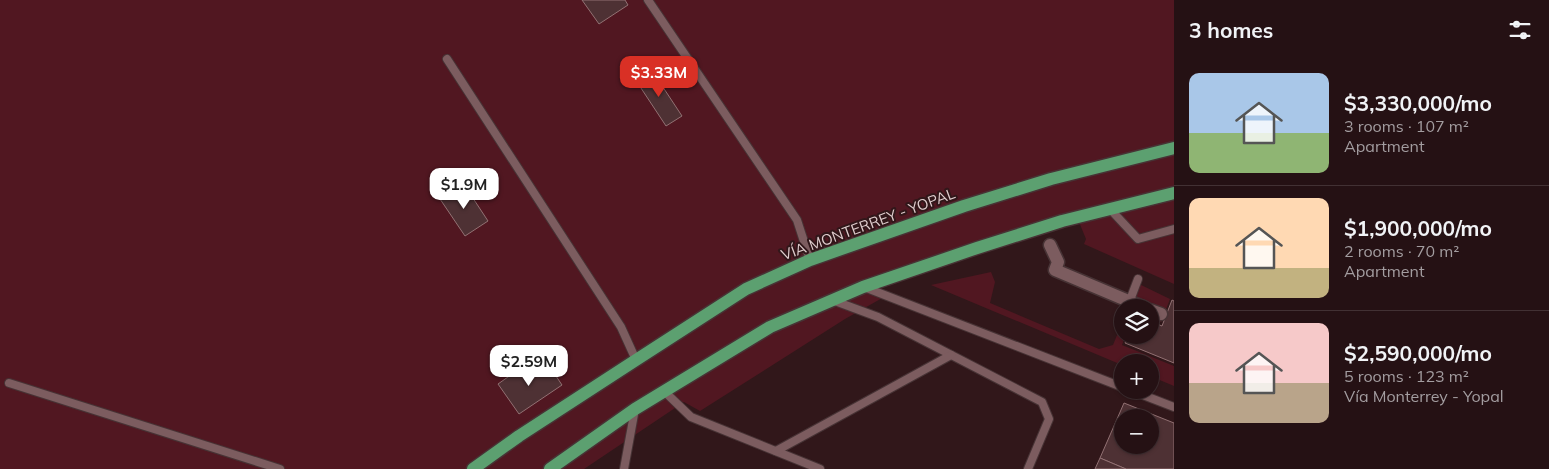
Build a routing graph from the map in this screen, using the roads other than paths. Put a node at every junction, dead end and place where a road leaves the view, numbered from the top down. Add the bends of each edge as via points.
1 (648, 0) edge
2 (447, 58) dead end
3 (1174, 148) edge
4 (1174, 193) edge
5 (1110, 209) junction
6 (1174, 229) edge
7 (1050, 245) dead end
8 (810, 260) junction
9 (1138, 279) dead end
10 (863, 287) junction
11 (1117, 299) edge
12 (1130, 299) edge
13 (832, 300) junction
14 (951, 355) junction
15 (636, 360) junction
16 (9, 382) dead end
17 (1114, 384) edge
18 (665, 392) junction
19 (1153, 399) edge
20 (1174, 407) edge
21 (635, 410) junction
22 (776, 451) junction
23 (622, 468) edge
24 (280, 469) edge
25 (473, 469) edge
26 (550, 469) edge
27 (820, 469) edge
28 (1028, 469) edge

1 - 8 lane via 797,220
2 - 15 lane via 621,327
3 - 8 main road, VÍA MONTERREY - YOPAL via 1050,179
4 - 5 main road
5 - 6 lane via 1138,238
5 - 10 main road via 1062,221
7 - 11 street via 1058,262 1055,270
8 - 15 main road, VÍA MONTERREY - YOPAL via 746,290
9 - 12 lane
10 - 13 main road
10 - 17 lane
13 - 14 lane via 878,317
13 - 18 main road via 770,327
14 - 22 lane
14 - 28 lane via 1042,402 1049,419
15 - 25 main road, VÍA MONTERREY - YOPAL
16 - 24 lane
18 - 21 main road
18 - 22 lane via 691,417
19 - 20 lane
21 - 23 lane
21 - 26 main road
22 - 27 lane

